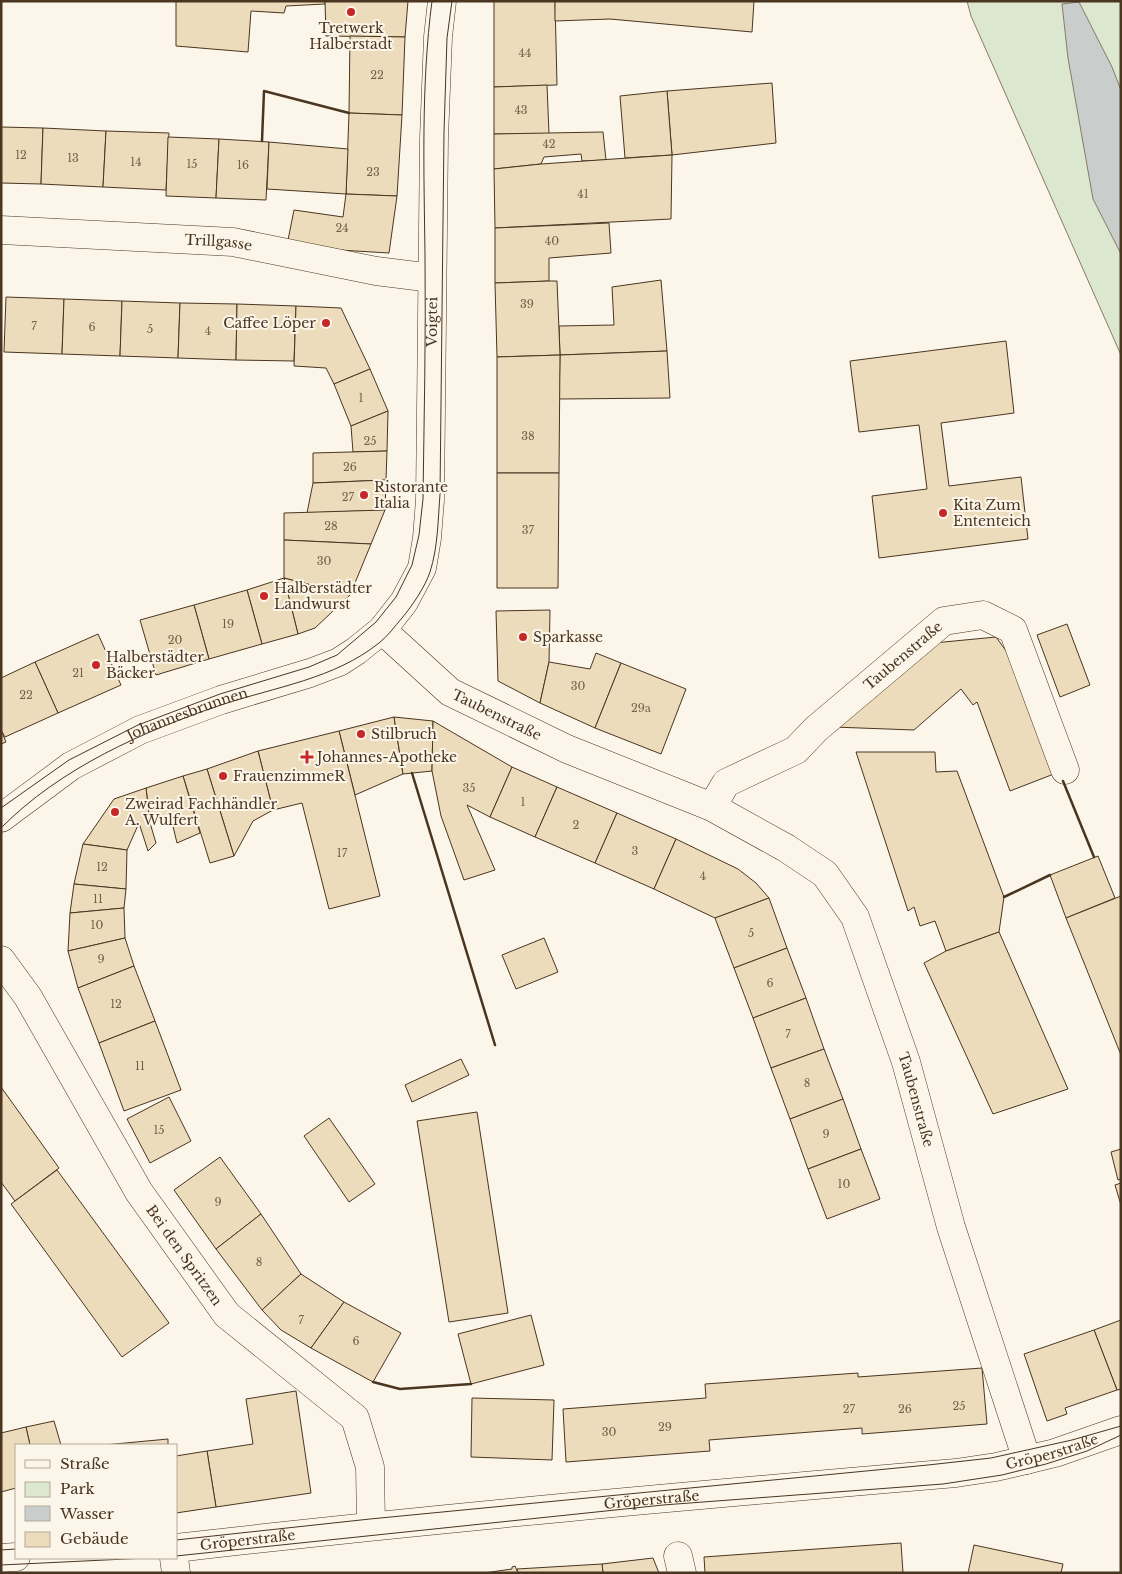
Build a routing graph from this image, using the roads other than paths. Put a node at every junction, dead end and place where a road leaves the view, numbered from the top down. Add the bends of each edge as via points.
1 (442, 1) edge
2 (1, 230) edge
3 (432, 278) junction
4 (382, 630) junction
5 (1065, 770) dead end
6 (712, 807) junction
7 (1, 818) edge
8 (1, 960) edge
9 (1121, 1430) edge
10 (1027, 1460) junction
11 (371, 1526) junction
12 (178, 1548) edge
13 (15, 1557) edge
14 (1, 1558) edge
15 (174, 1559) edge
16 (176, 1573) edge

1 - 3 street, Voigtei via 434,138
2 - 3 street, Trillgasse via 233,242 376,271
3 - 4 street, Voigtei via 427,538 422,568 404,602
4 - 6 street, Taubenstraße via 450,692 567,749
4 - 7 street, Johannesbrunnen via 339,662 140,730 71,766
5 - 6 street, Taubenstraße via 1013,630 983,615 944,621 816,729 796,750 726,784
6 - 10 street, Taubenstraße via 825,874 856,917 906,1062 951,1227
8 - 11 street, Bei den Spritzen via 28,997 139,1192 227,1315 355,1418 370,1467
9 - 10 street, Gröperstraße
10 - 11 street, Gröperstraße via 956,1473
11 - 12 street, Gröperstraße
13 - 14 street
15 - 16 street

